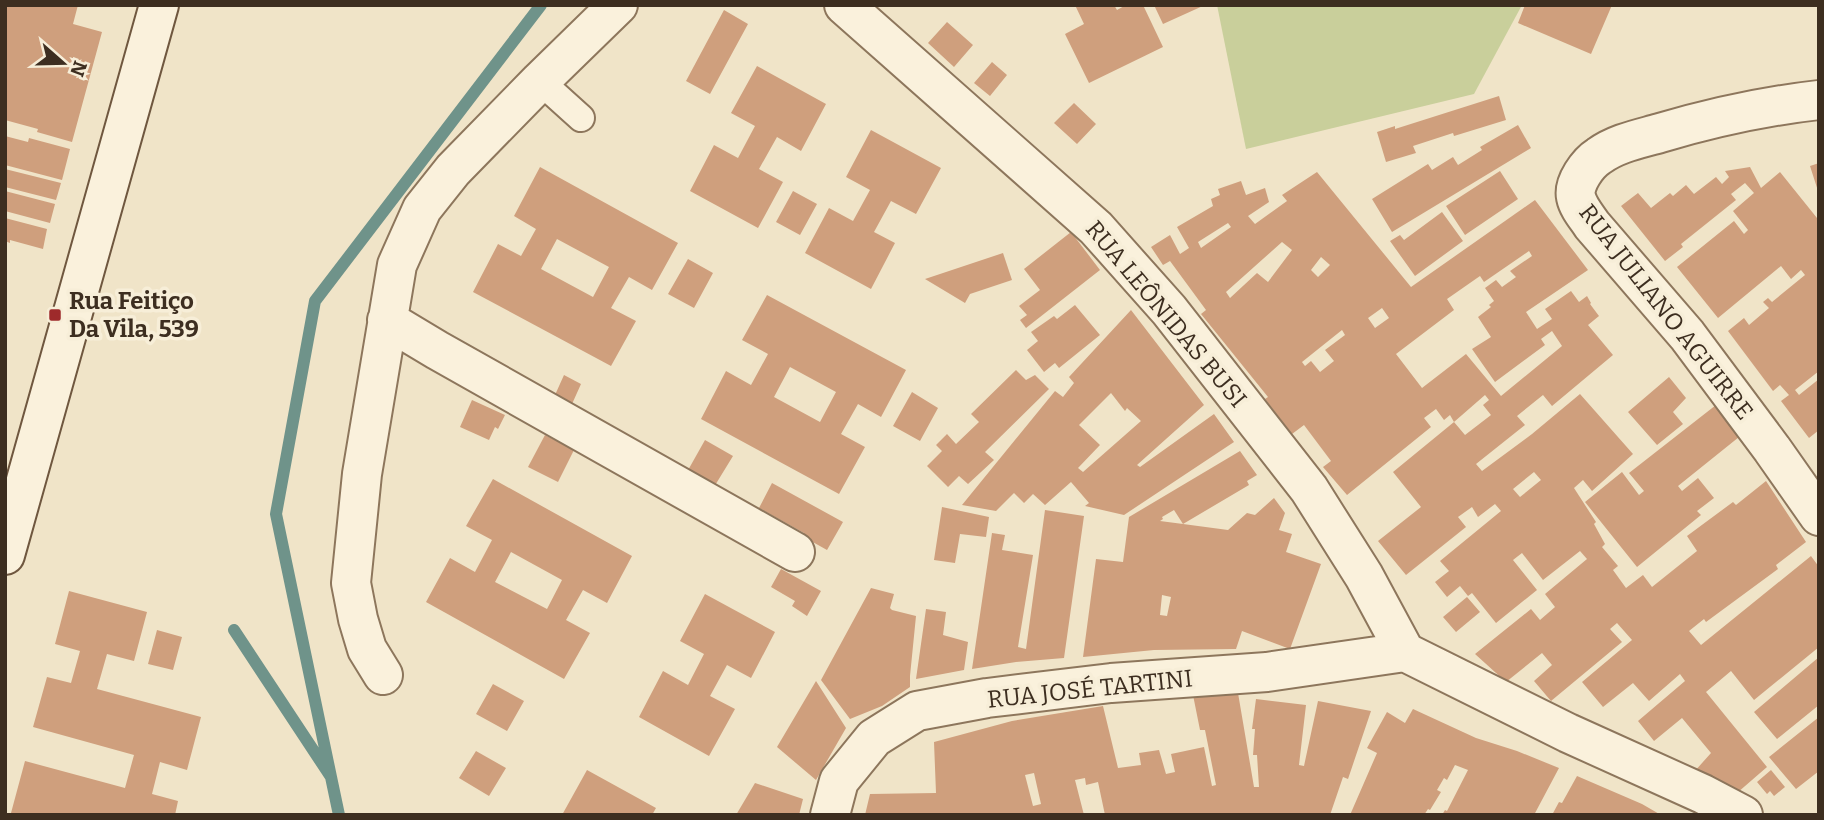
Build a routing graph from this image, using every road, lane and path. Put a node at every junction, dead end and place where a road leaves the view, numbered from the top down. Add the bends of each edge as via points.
1 (159, 5) edge
2 (618, 5) edge
3 (865, 12) edge
4 (540, 81) junction
5 (1819, 100) edge
6 (581, 118) dead end
7 (387, 320) junction
8 (1819, 516) edge
9 (796, 552) dead end
10 (5, 555) edge
11 (1405, 652) junction
12 (383, 675) dead end
13 (830, 815) edge
14 (1743, 815) edge

1 - 10 street
2 - 4 street
3 - 11 street, RUA LEÔNIDAS BUSI via 1096,228 1169,310 1310,489
4 - 6 lane
4 - 7 street via 453,170 422,209 397,265
5 - 8 street, RUA JULIANO AGUIRRE via 1706,120 1618,145 1596,157 1585,170 1575,196 1592,225 1687,335
7 - 9 street
7 - 12 street via 362,474 351,583 367,649
11 - 13 street, RUA JOSÉ TARTINI via 1267,672 1111,683 916,711 874,738 839,781
11 - 14 street

